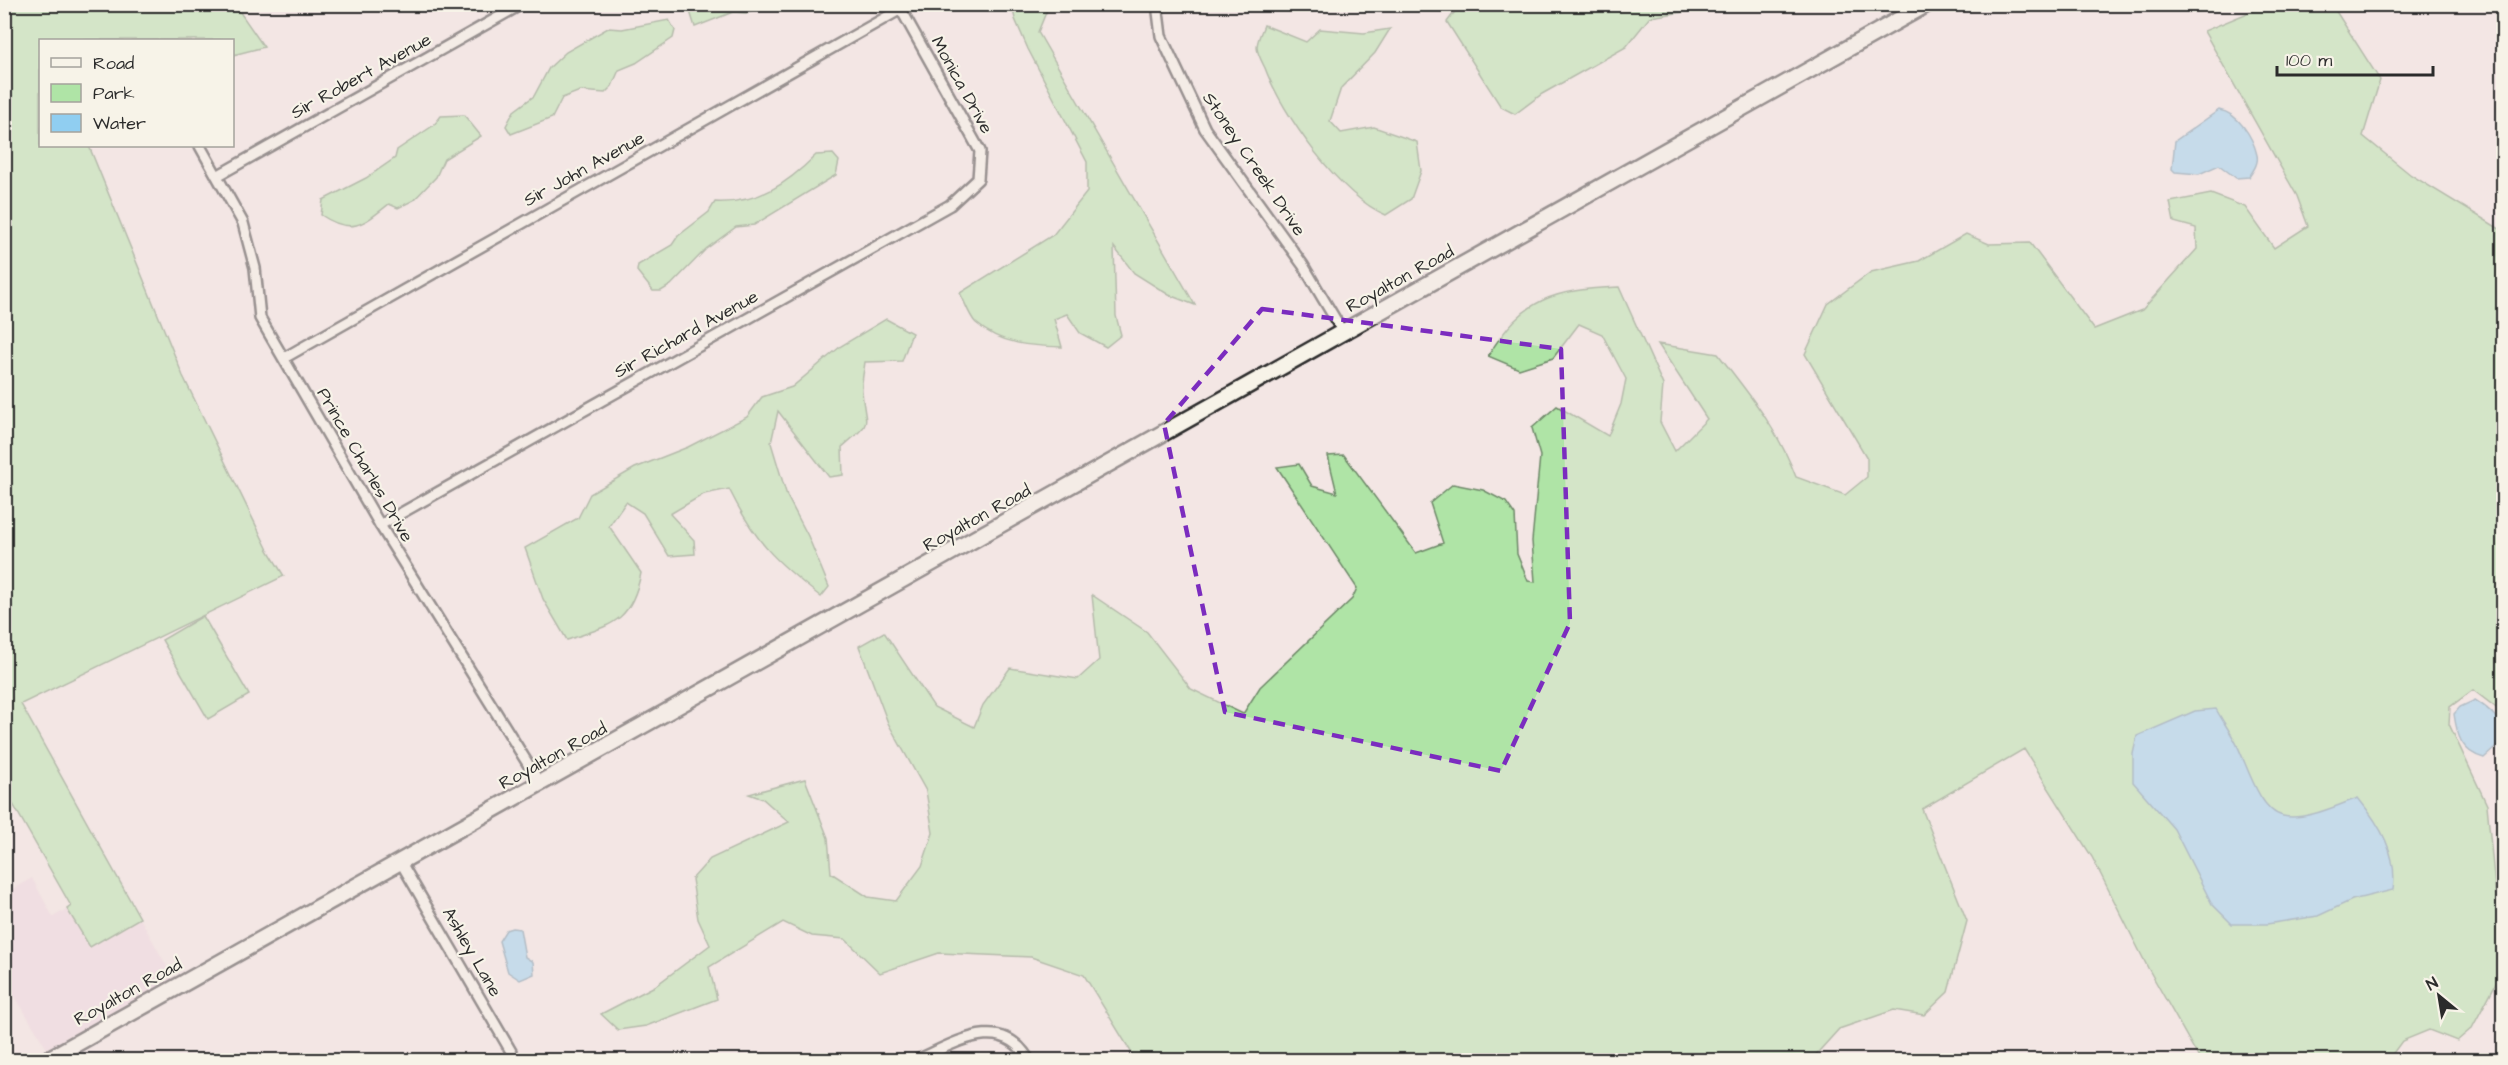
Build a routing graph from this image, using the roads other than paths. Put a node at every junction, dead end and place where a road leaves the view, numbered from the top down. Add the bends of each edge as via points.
1 (522, 4) edge
2 (1157, 4) edge
3 (1925, 5) edge
4 (899, 7) edge
5 (201, 147) edge
6 (980, 151) joint
7 (217, 176) junction
8 (1344, 334) junction
9 (284, 358) junction
10 (380, 525) junction
11 (541, 785) junction
12 (400, 861) junction
13 (47, 1060) edge
14 (516, 1060) edge
15 (917, 1060) edge
16 (1029, 1060) edge

1 - 7 street, Sir Robert Avenue
2 - 8 street, Stoney Creek Drive via 1161,36 1205,129 1303,265
3 - 8 main road, Royalton Road
4 - 6 street, Monica Drive
4 - 9 street, Sir John Avenue
5 - 7 street, Prince Charles Drive
6 - 10 street, Sir Richard Avenue via 978,179 950,205
7 - 9 street, Prince Charles Drive via 243,223 255,268 260,318
8 - 11 main road, Royalton Road
9 - 10 street, Prince Charles Drive
10 - 11 street, Prince Charles Drive
11 - 12 main road, Royalton Road
12 - 13 main road, Royalton Road
12 - 14 street, Ashley Lane
15 - 16 street via 974,1035 991,1034 1014,1041

